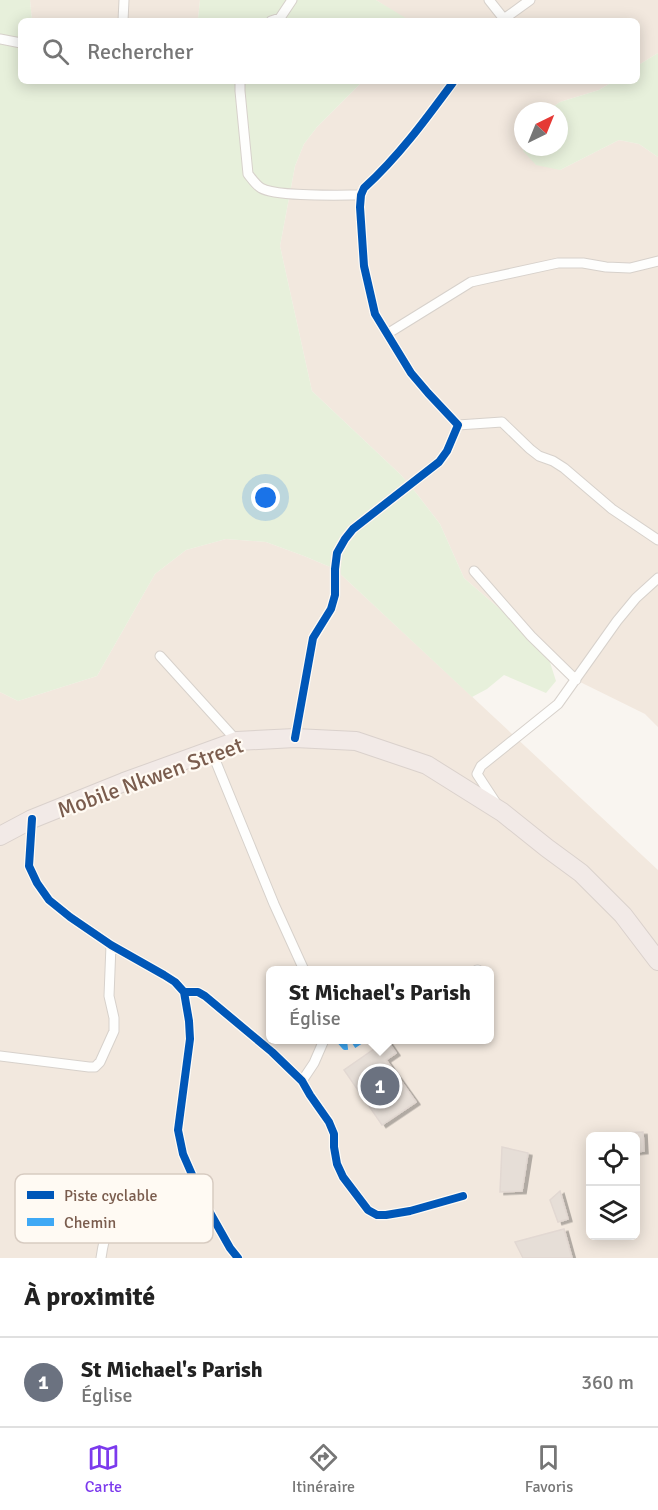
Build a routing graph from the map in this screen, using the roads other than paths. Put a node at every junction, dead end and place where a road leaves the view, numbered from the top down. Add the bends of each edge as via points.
1 (124, 0) edge
2 (292, 0) edge
3 (489, 0) edge
4 (530, 0) edge
5 (123, 18) edge
6 (280, 18) edge
7 (501, 18) edge
8 (505, 18) edge
9 (0, 39) edge
10 (18, 42) edge
11 (240, 84) edge
12 (452, 84) edge
13 (361, 195) junction
14 (658, 261) edge
15 (387, 334) junction
16 (458, 425) junction
17 (658, 540) edge
18 (474, 571) dead end
19 (658, 578) edge
20 (160, 656) dead end
21 (576, 680) junction
22 (295, 738) junction
23 (237, 741) junction
24 (211, 750) junction
25 (502, 812) junction
26 (32, 819) junction
27 (1, 837) edge
28 (111, 945) junction
29 (658, 960) edge
30 (302, 966) edge
31 (184, 992) junction
32 (322, 1044) edge
33 (0, 1056) edge
34 (302, 1080) junction
35 (192, 1174) edge
36 (463, 1196) dead end
37 (213, 1218) edge
38 (103, 1243) edge
39 (101, 1258) edge
40 (238, 1258) edge

1 - 5 street
2 - 6 street
3 - 7 street
4 - 8 street
9 - 10 street
11 - 13 street via 248,174 261,189 276,193
12 - 13 street
13 - 15 street via 364,266 375,314
14 - 15 street via 630,268 558,263 471,282
15 - 16 street via 411,373
16 - 17 street via 502,422 539,456 564,468 612,509
16 - 22 street via 439,462 353,529 337,553 335,595 313,638
18 - 21 street
19 - 21 street via 623,614
20 - 23 street
21 - 25 street via 558,704 481,766 477,774
22 - 23 highway, Mobile Nkwen Street
22 - 25 highway, Mobile Nkwen Street via 356,741 427,765
23 - 24 highway, Mobile Nkwen Street
24 - 26 highway, Mobile Nkwen Street
24 - 30 street
25 - 29 highway, Mobile Nkwen Street via 581,873 623,915
26 - 27 highway, Mobile Nkwen Street
26 - 28 street via 29,866 36,883 49,900
28 - 31 street via 175,982
28 - 33 street via 109,996 114,1031 100,1062 89,1067
31 - 34 street via 205,996
31 - 35 street via 190,1039 178,1130
32 - 34 street
34 - 36 street via 329,1122 337,1164 368,1210 386,1215
37 - 40 street
38 - 39 street

